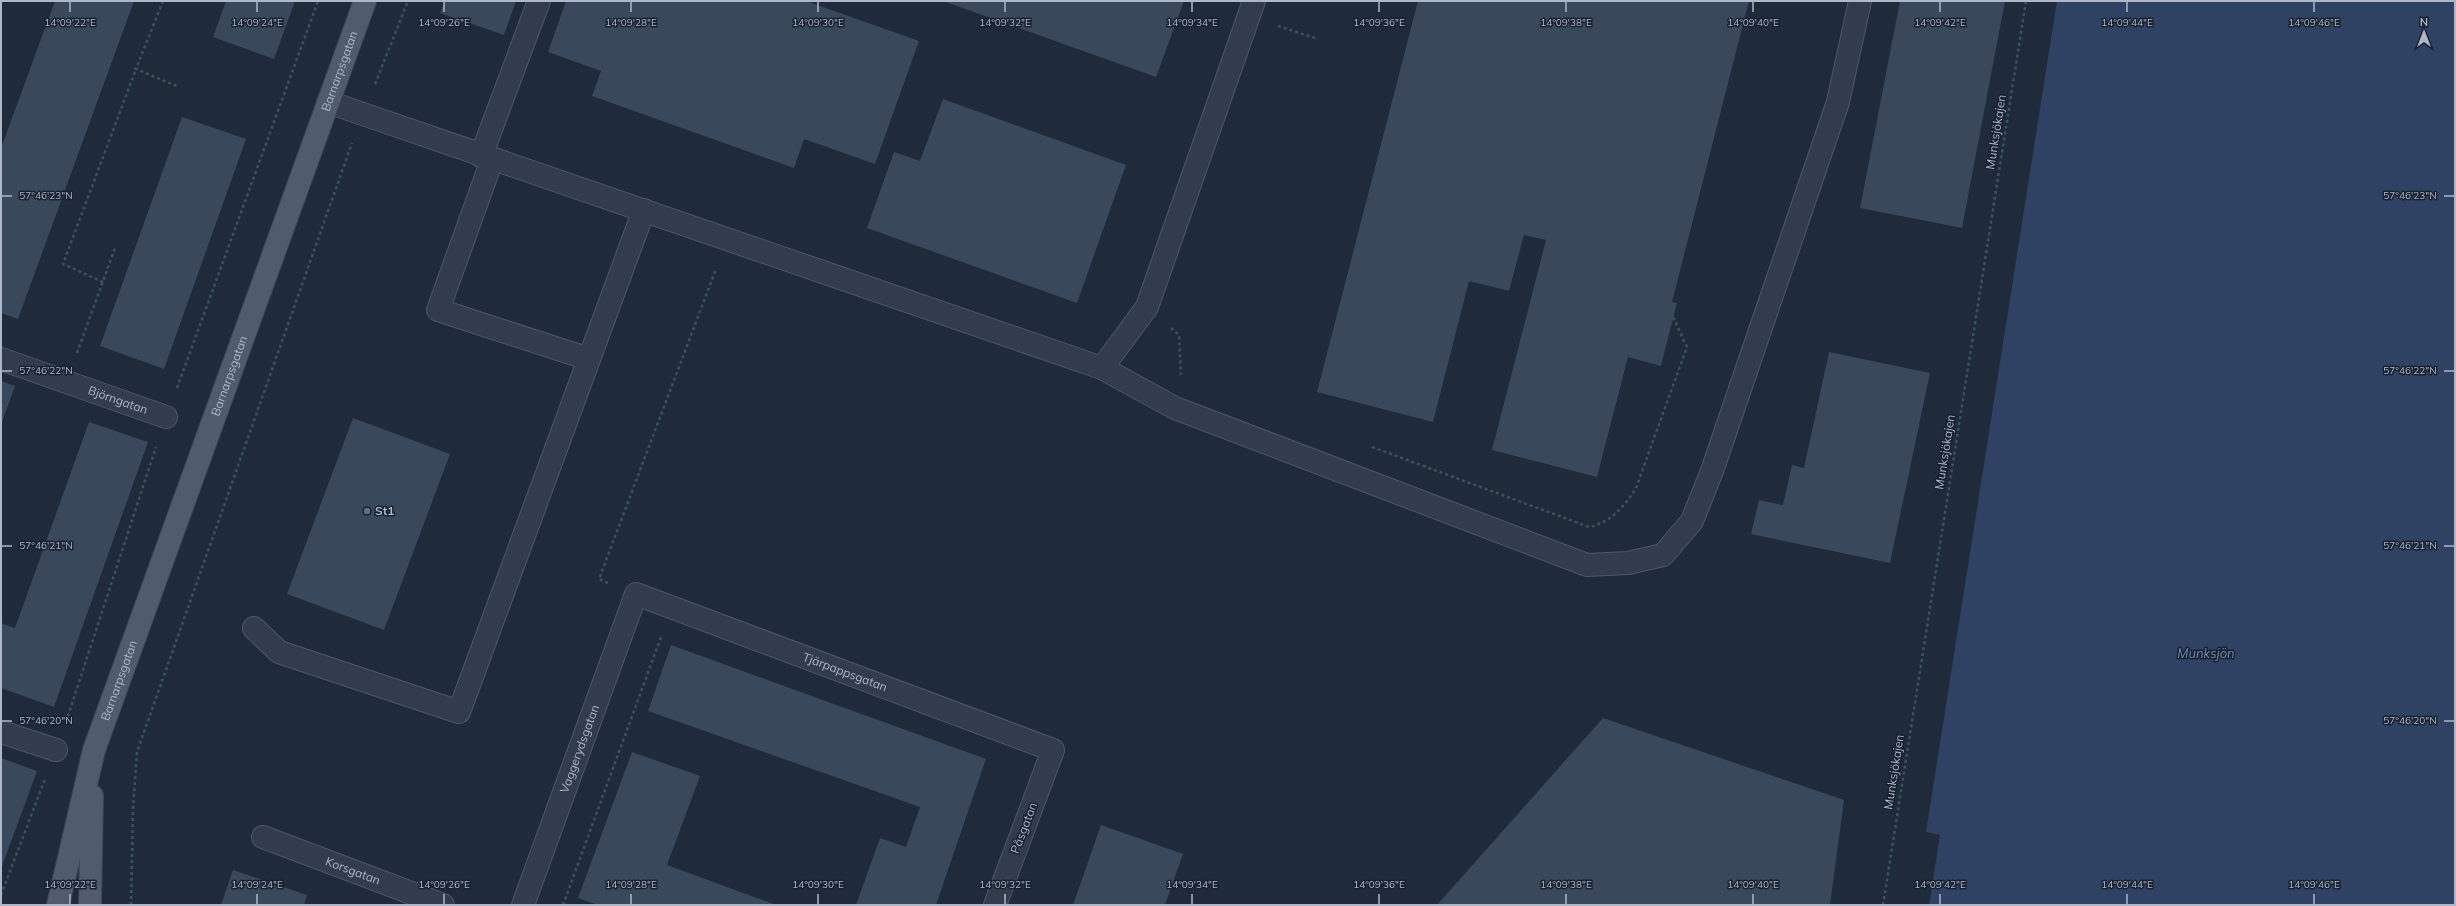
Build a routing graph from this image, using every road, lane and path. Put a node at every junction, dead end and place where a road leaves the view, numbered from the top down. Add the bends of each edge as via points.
1 (163, 1) edge
2 (365, 1) edge
3 (408, 1) edge
4 (539, 1) edge
5 (1254, 1) edge
6 (1860, 1) edge
7 (2026, 1) edge
8 (135, 69) junction
9 (179, 87) dead end
10 (328, 102) junction
11 (362, 114) junction
12 (486, 158) junction
13 (644, 210) junction
14 (727, 239) junction
15 (115, 248) dead end
16 (103, 282) junction
17 (1147, 307) junction
18 (1673, 317) dead end
19 (1, 359) edge
20 (589, 359) junction
21 (1102, 368) junction
22 (1188, 379) dead end
23 (66, 382) junction
24 (166, 417) dead end
25 (1366, 445) dead end
26 (636, 594) junction
27 (672, 607) junction
28 (254, 628) dead end
29 (1, 732) edge
30 (56, 750) dead end
31 (94, 750) junction
32 (1054, 750) joint
33 (263, 837) dead end
34 (58, 905) edge
35 (90, 905) edge
36 (131, 905) edge
37 (443, 905) edge
38 (523, 905) edge
39 (563, 905) edge
40 (995, 905) edge
41 (1883, 905) edge

1 - 8 path
2 - 10 main road, Barnarpsgatan
3 - 11 path via 385,63
4 - 12 street
5 - 17 street
6 - 21 street via 1838,102 1712,471 1692,520 1663,555 1628,563 1587,565 1175,408
7 - 41 path, Munksjökajen
8 - 9 path
8 - 16 path via 63,264
10 - 11 street
10 - 31 main road, Barnarpsgatan
11 - 12 street
11 - 36 path via 137,752
12 - 13 street
12 - 20 street via 438,310
13 - 14 street
13 - 20 street
14 - 21 street
14 - 26 path via 599,579
15 - 16 path
16 - 23 path
17 - 21 street
17 - 22 path via 1179,335 1181,376
18 - 25 path via 1687,347 1636,488 1624,507 1598,526 1589,528
19 - 23 street, Björngatan
20 - 28 street via 459,712 279,652
23 - 24 street, Björngatan
26 - 27 street, Tjärpappsgatan
26 - 38 street, Vaggerydsgatan
27 - 32 street, Tjärpappsgatan
27 - 39 path
29 - 30 street
31 - 34 main road, Barnarpsgatan
31 - 35 main road, Barnarpsgatan
32 - 40 street, Påsgatan
33 - 37 street, Korsgatan

